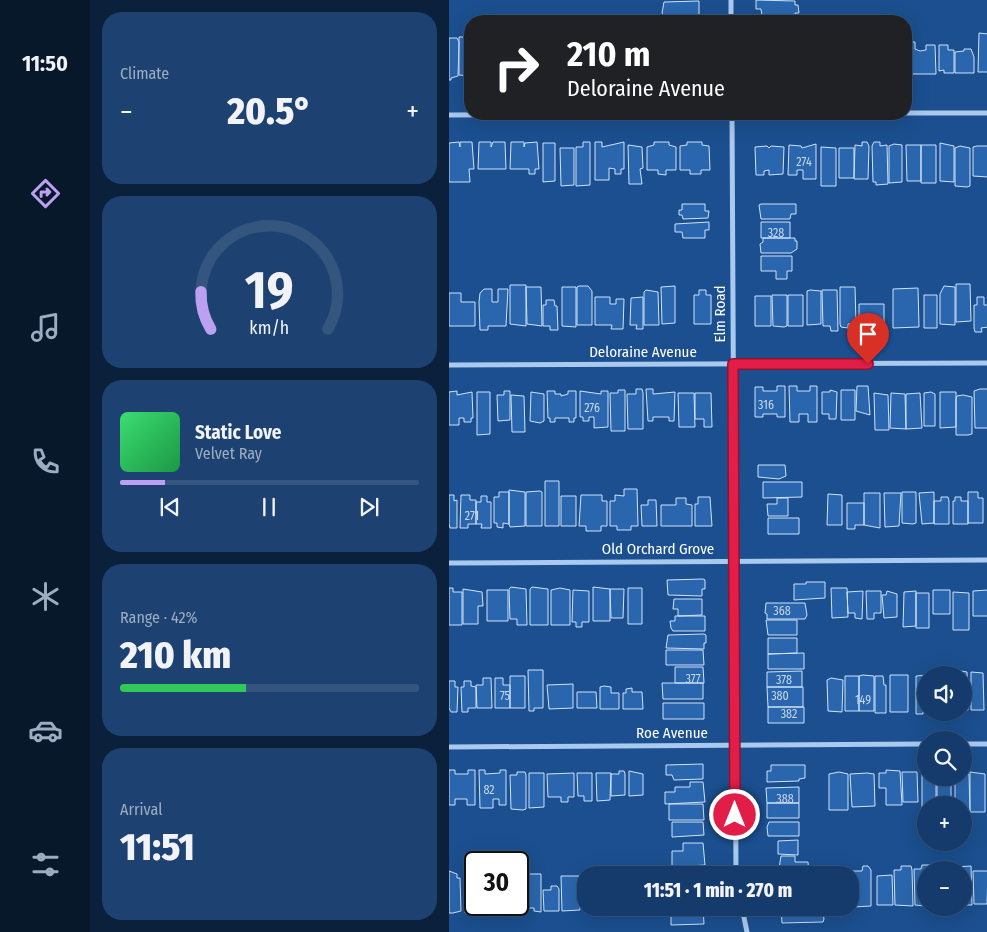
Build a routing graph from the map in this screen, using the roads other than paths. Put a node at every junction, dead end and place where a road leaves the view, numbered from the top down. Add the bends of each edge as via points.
1 (731, 0) edge
2 (731, 15) edge
3 (912, 113) edge
4 (987, 113) edge
5 (449, 115) edge
6 (464, 115) edge
7 (732, 120) edge
8 (733, 364) junction
9 (987, 364) edge
10 (449, 365) edge
11 (987, 560) edge
12 (735, 561) junction
13 (449, 562) edge
14 (917, 744) edge
15 (972, 744) edge
16 (987, 744) edge
17 (735, 745) junction
18 (449, 747) edge
19 (736, 866) edge
20 (743, 916) edge
21 (747, 932) edge

1 - 2 street
3 - 4 street
5 - 6 street
7 - 8 street, Elm Road
8 - 9 street, Deloraine Avenue
8 - 10 street, Deloraine Avenue
8 - 12 street, Elm Road
11 - 12 street, Old Orchard Grove
12 - 13 street, Old Orchard Grove
12 - 17 street, Elm Road
14 - 17 street, Roe Avenue
15 - 16 street
17 - 18 street, Roe Avenue
17 - 19 street, Elm Road
20 - 21 street

